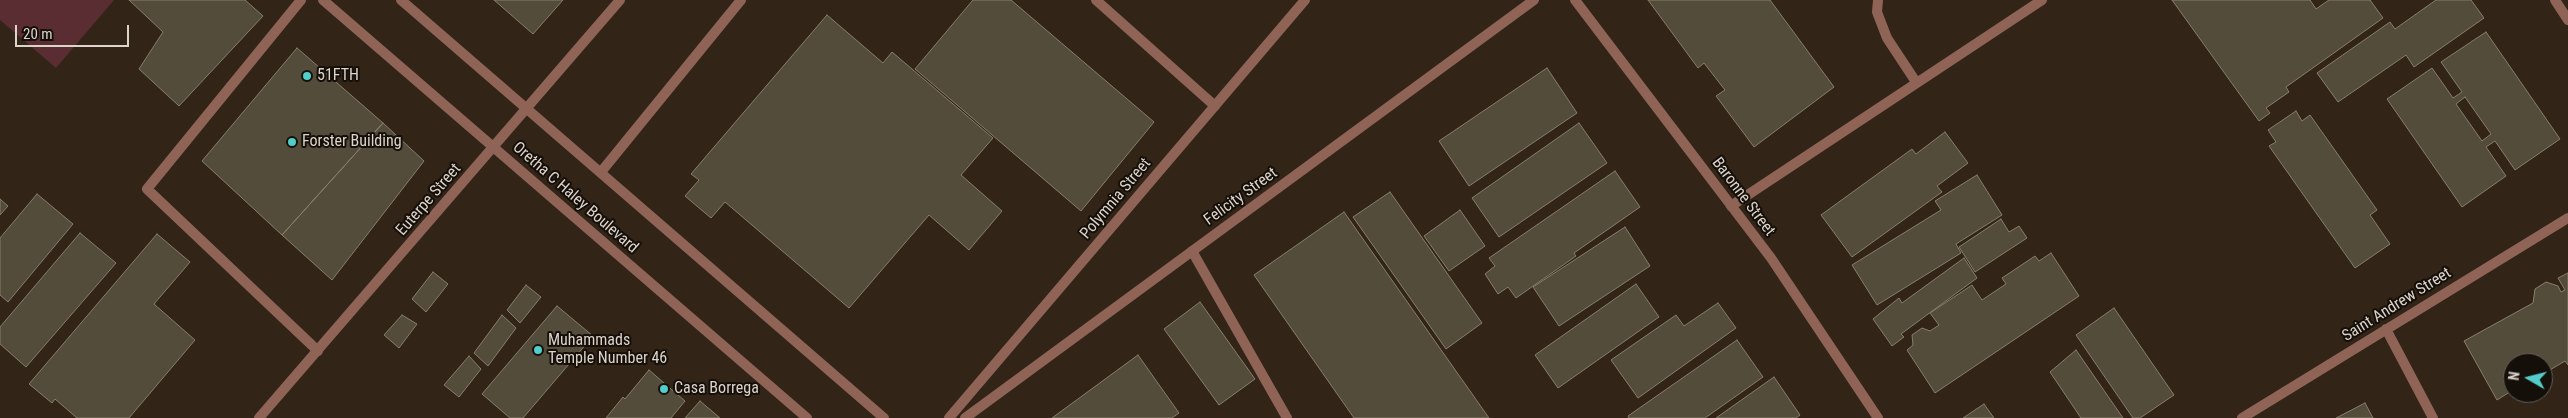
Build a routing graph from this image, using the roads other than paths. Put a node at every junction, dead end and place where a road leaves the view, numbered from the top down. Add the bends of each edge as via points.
1 (301, 0) edge
2 (323, 0) edge
3 (401, 0) edge
4 (620, 0) edge
5 (741, 0) edge
6 (1096, 0) edge
7 (1305, 0) edge
8 (1534, 0) edge
9 (1575, 0) edge
10 (1878, 0) edge
11 (2042, 0) edge
12 (2555, 0) edge
13 (2568, 20) edge
14 (1916, 82) junction
15 (1215, 106) junction
16 (527, 108) junction
17 (494, 148) junction
18 (601, 172) junction
19 (1731, 206) junction
20 (2568, 218) edge
21 (1192, 251) junction
22 (2386, 330) junction
23 (318, 351) junction
24 (259, 418) edge
25 (807, 418) edge
26 (884, 418) edge
27 (949, 418) edge
28 (965, 418) edge
29 (1287, 418) edge
30 (1878, 418) edge
31 (2242, 418) edge
32 (2433, 418) edge

1 - 23 street via 147,188
2 - 17 street, Oretha C Haley Boulevard
3 - 16 street
4 - 16 street, Euterpe Street
5 - 18 street
6 - 15 street
7 - 15 street, Polymnia Street
8 - 21 street, Felicity Street
9 - 19 street, Baronne Street
10 - 14 street via 1877,12 1886,38
11 - 14 street
12 - 13 street
14 - 19 street
15 - 27 street, Polymnia Street
16 - 17 street, Euterpe Street
16 - 18 street
17 - 23 street, Euterpe Street
17 - 25 street, Oretha C Haley Boulevard
18 - 26 street
19 - 30 street, Baronne Street via 1771,258
20 - 22 street, Saint Andrew Street
21 - 28 street, Felicity Street
21 - 29 street
22 - 31 street, Saint Andrew Street
22 - 32 street
23 - 24 street, Euterpe Street

